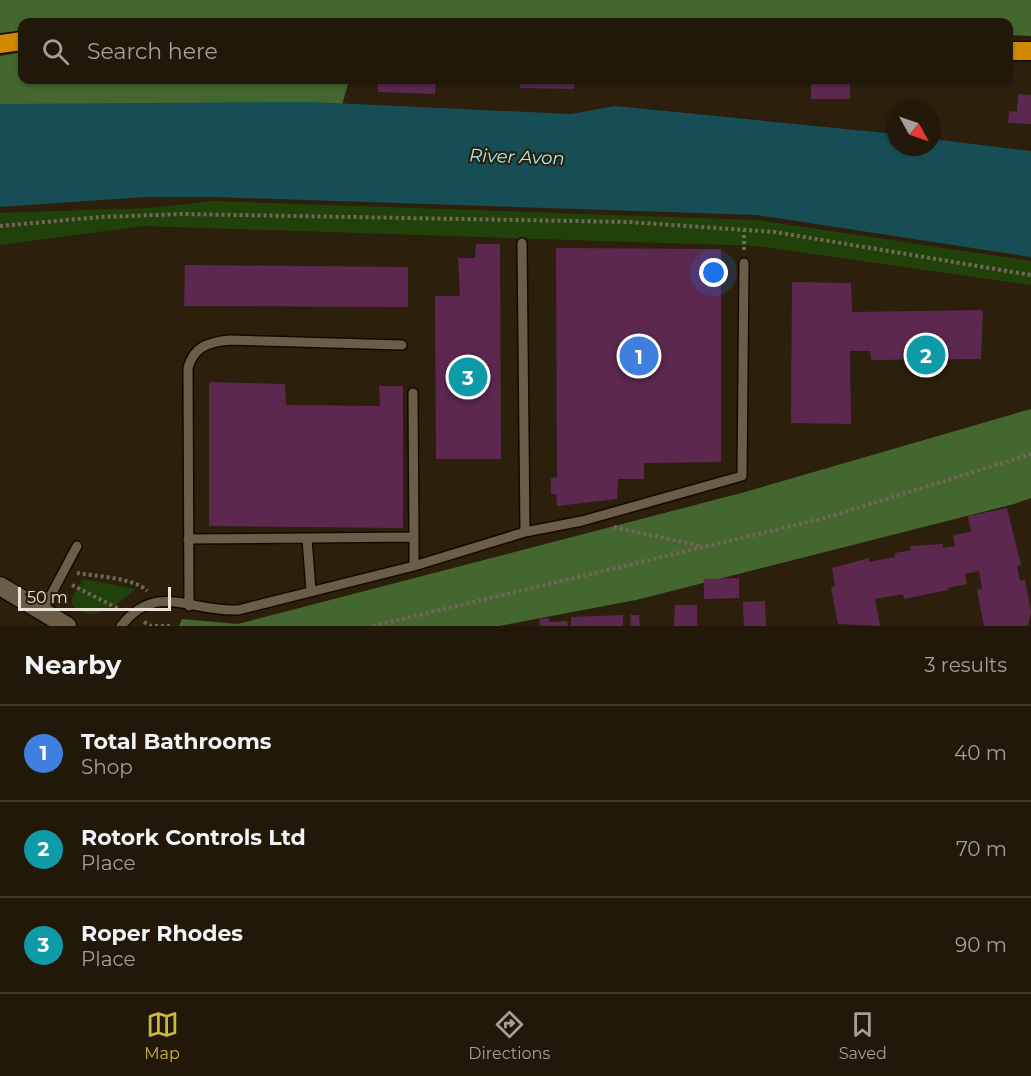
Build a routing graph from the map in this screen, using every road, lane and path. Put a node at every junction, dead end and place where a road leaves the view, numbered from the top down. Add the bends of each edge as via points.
1 (18, 42) edge
2 (0, 44) edge
3 (1013, 51) edge
4 (1031, 51) edge
5 (744, 231) dead end
6 (522, 243) dead end
7 (744, 252) dead end
8 (744, 263) dead end
9 (402, 345) dead end
10 (413, 393) dead end
11 (1031, 454) edge
12 (582, 520) junction
13 (525, 532) junction
14 (414, 537) junction
15 (307, 539) junction
16 (188, 540) junction
17 (77, 546) dead end
18 (704, 547) junction
19 (414, 566) junction
20 (66, 571) junction
21 (60, 580) junction
22 (0, 586) edge
23 (311, 590) junction
24 (155, 600) junction
25 (189, 606) junction
26 (43, 609) junction
27 (130, 615) junction
28 (61, 624) edge
29 (121, 626) edge
30 (173, 626) edge
31 (373, 626) edge

1 - 2 highway
3 - 4 highway
5 - 7 path
6 - 13 lane
8 - 12 lane via 742,476
9 - 16 lane via 230,340 199,348 191,356 188,368
10 - 14 lane
11 - 18 path via 825,518
12 - 13 lane
12 - 18 path
13 - 19 lane
14 - 15 lane
14 - 19 lane
15 - 16 lane
15 - 23 lane
16 - 25 lane
17 - 20 lane
18 - 31 path
19 - 23 lane
20 - 21 lane
20 - 24 path via 142,586
21 - 26 lane
21 - 27 path
22 - 26 street
23 - 25 lane via 238,610
24 - 25 lane
24 - 27 lane
26 - 28 street
27 - 29 lane
27 - 30 path via 151,626

